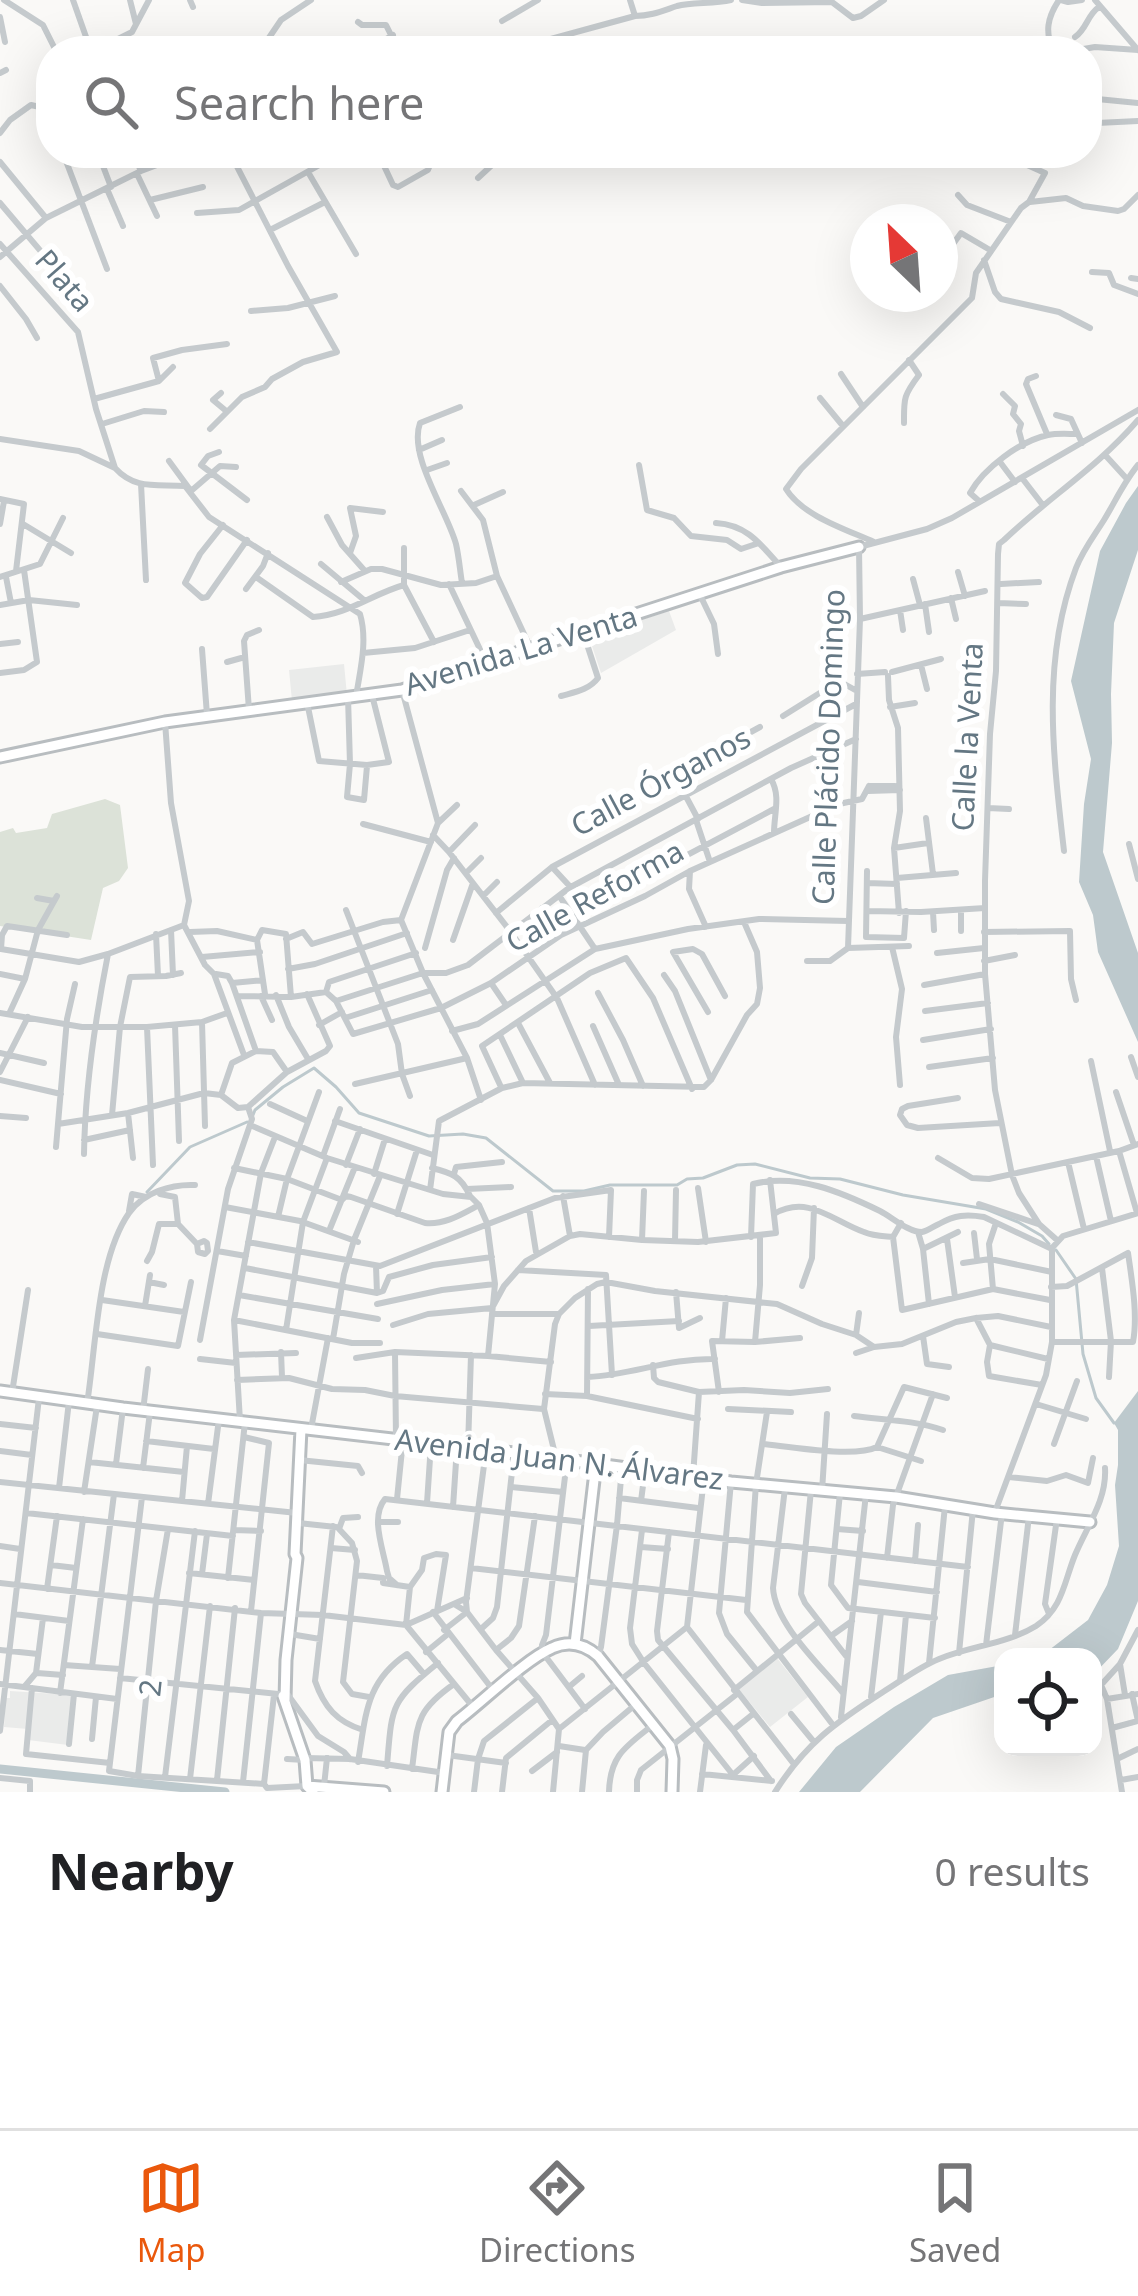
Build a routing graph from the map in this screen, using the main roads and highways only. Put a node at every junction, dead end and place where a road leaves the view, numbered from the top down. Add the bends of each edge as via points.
1 (859, 547) road end
2 (0, 758) edge
3 (6, 1392) edge
4 (306, 1430) junction
5 (596, 1463) junction
6 (1090, 1522) road end
7 (289, 1614) junction
8 (574, 1644) junction
9 (282, 1696) junction
10 (311, 1789) edge
11 (384, 1792) edge
12 (442, 1792) edge
13 (672, 1792) edge

1 - 2 main road, Avenida La Venta via 402,690 164,722
3 - 4 main road, Avenida Juan N. Álvarez
4 - 5 main road, Avenida Juan N. Álvarez
4 - 7 main road
5 - 6 main road, Avenida Juan N. Álvarez
5 - 8 main road
7 - 9 main road
7 - 9 main road
8 - 12 main road via 543,1653 449,1732
8 - 13 main road via 598,1656 670,1746
9 - 10 main road
10 - 11 main road

